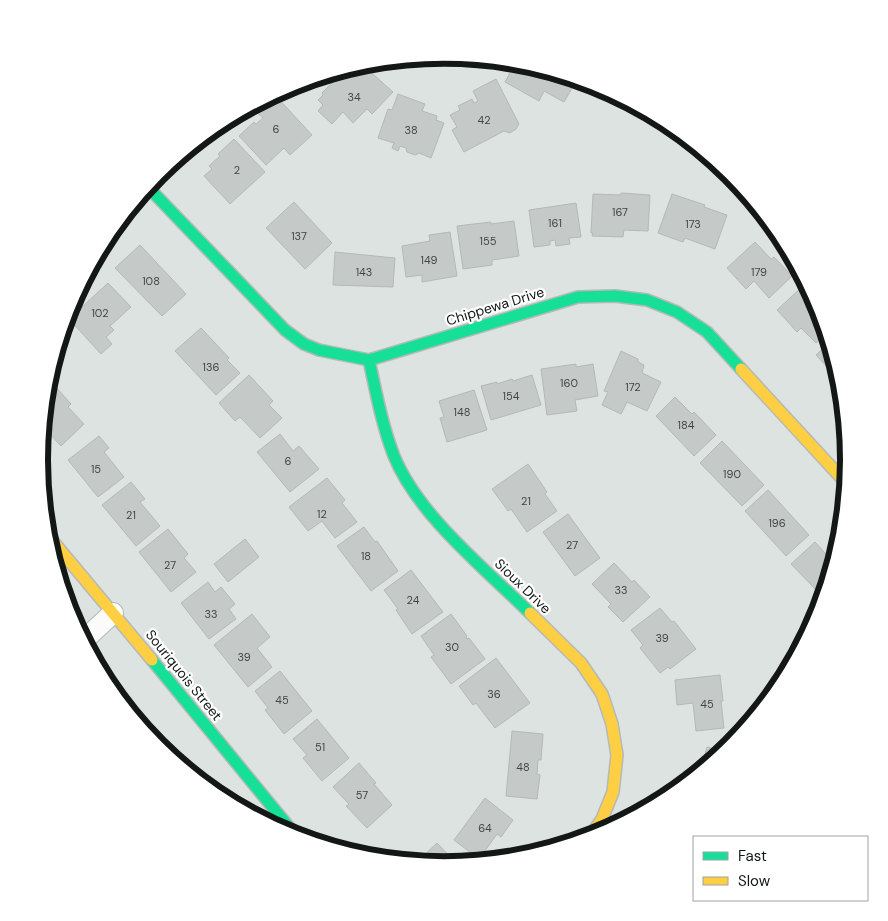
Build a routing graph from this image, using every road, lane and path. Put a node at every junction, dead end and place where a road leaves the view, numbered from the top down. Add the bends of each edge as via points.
1 (153, 192) edge
2 (369, 360) junction
3 (840, 476) edge
4 (57, 546) edge
5 (114, 613) junction
6 (88, 636) edge
7 (287, 825) edge
8 (597, 827) edge

1 - 2 street, Chippewa Drive via 285,330 304,344 326,352
2 - 3 street, Chippewa Drive via 578,297 604,294 631,296 691,319 707,332
2 - 8 street, Sioux Drive via 394,456 413,491 439,524 581,663 602,694 617,754 613,792
4 - 5 street, Souriquois Street
5 - 6 street
5 - 7 street, Souriquois Street

